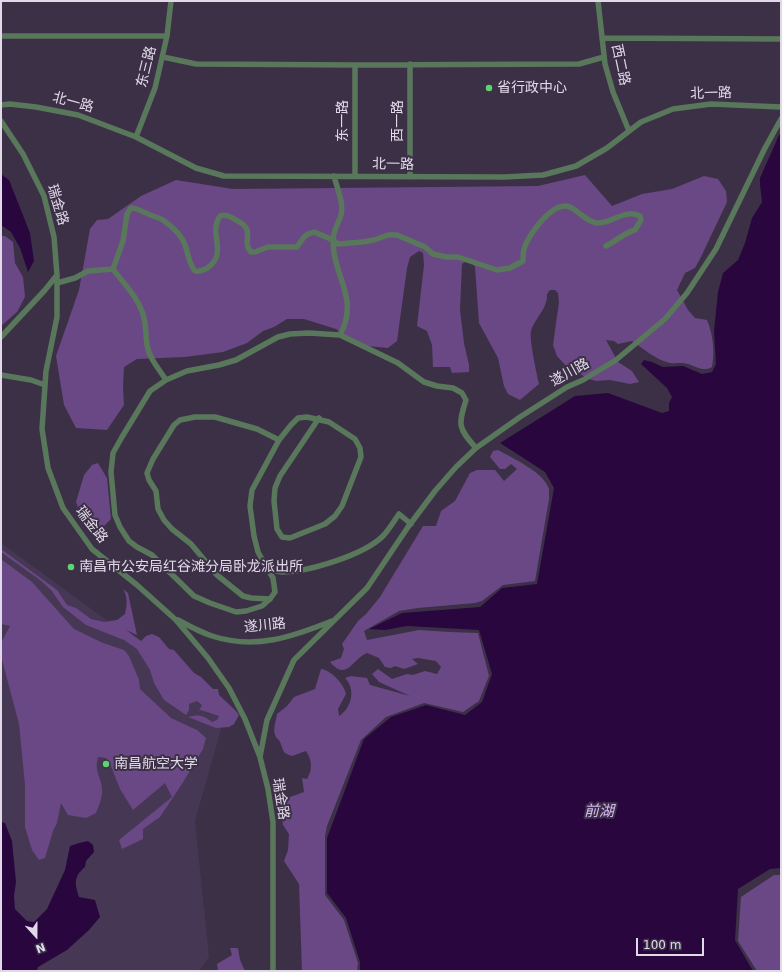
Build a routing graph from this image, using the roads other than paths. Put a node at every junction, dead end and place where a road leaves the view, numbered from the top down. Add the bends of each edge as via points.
1 (171, 1) edge
2 (598, 1) edge
3 (1, 36) edge
4 (167, 36) junction
5 (602, 38) junction
6 (781, 39) edge
7 (163, 57) junction
8 (604, 57) junction
9 (410, 64) junction
10 (355, 65) junction
11 (1, 105) edge
12 (781, 108) edge
13 (781, 119) edge
14 (1, 121) edge
15 (629, 131) junction
16 (136, 137) junction
17 (334, 176) junction
18 (355, 176) junction
19 (410, 177) junction
20 (333, 240) junction
21 (606, 246) dead end
22 (114, 268) junction
23 (57, 275) junction
24 (57, 283) junction
25 (340, 335) junction
26 (1, 336) edge
27 (1, 375) edge
28 (166, 380) junction
29 (45, 385) junction
30 (319, 418) junction
31 (278, 440) junction
32 (476, 448) junction
33 (411, 524) junction
34 (267, 568) junction
35 (270, 599) junction
36 (176, 620) junction
37 (334, 620) junction
38 (260, 757) junction
39 (273, 971) edge

1 - 4 street, 东三路
2 - 5 street, 西二路
3 - 4 street
4 - 7 street, 东三路
5 - 6 street
5 - 8 street, 西二路
7 - 10 street via 196,64
7 - 16 street, 东三路 via 155,88
8 - 9 street via 579,64
8 - 15 street, 西二路 via 613,92
9 - 10 street
9 - 19 street, 西一路
10 - 18 street, 东一路
11 - 16 street, 北一路 via 36,107 78,115
12 - 15 street, 北一路 via 711,104 673,109 641,122
13 - 32 street, 遂川路 via 716,249 687,293 665,319 616,360 560,391
14 - 23 street, 瑞金路 via 44,196 54,238
15 - 19 street, 北一路 via 607,148 576,166 543,175
16 - 17 street, 北一路 via 196,168 224,176
17 - 18 street, 北一路
17 - 20 street via 342,206
18 - 19 street, 北一路
20 - 21 street via 338,244 397,235 425,247 433,254 458,257 497,270 510,268 523,261 523,251 535,228 540,221 560,207 570,207 595,223 634,213 640,216 641,220 635,230 626,232
20 - 22 street via 314,232 304,237 297,247 275,246 251,252 247,244 248,232 242,223 229,216 220,216 215,230 218,254 215,262 201,272 195,271 192,267 180,235 163,220 132,208 127,214 123,240
20 - 25 street via 335,260 347,296 348,308 345,326
22 - 24 street via 88,271
22 - 28 street via 141,308 146,323 150,354
23 - 24 street, 瑞金路
23 - 26 street
24 - 29 street, 瑞金路 via 57,317
25 - 28 street via 309,333 278,337 236,360 187,371
25 - 32 street via 398,363 424,382 453,388 462,393 466,400 460,420 461,429
27 - 29 street
28 - 35 street via 150,391 113,453 111,472 115,515 120,528 129,541 152,555 194,596 204,601 236,612 262,606
29 - 36 street, 瑞金路 via 42,429 48,468 63,508 92,549
30 - 30 street via 355,439 361,457 342,506 335,516 325,524 290,538 282,537 277,529 275,488 280,476
30 - 31 street via 298,418
31 - 34 street via 252,490 250,506 258,552
31 - 35 street via 257,429 215,417 180,420 174,425 153,459 148,473 148,480 156,491 158,509 172,529 191,544 217,575 243,596
32 - 33 street, 遂川路 via 439,486
33 - 34 street via 399,514 383,536 368,547 326,564 309,569 280,572
33 - 37 street, 遂川路 via 367,588
34 - 35 street via 274,578 275,592
36 - 37 street, 遂川路 via 212,636 246,642 280,639
36 - 38 street, 瑞金路 via 229,688
37 - 38 street, 遂川路 via 294,660 269,714
38 - 39 street, 瑞金路 via 273,822

